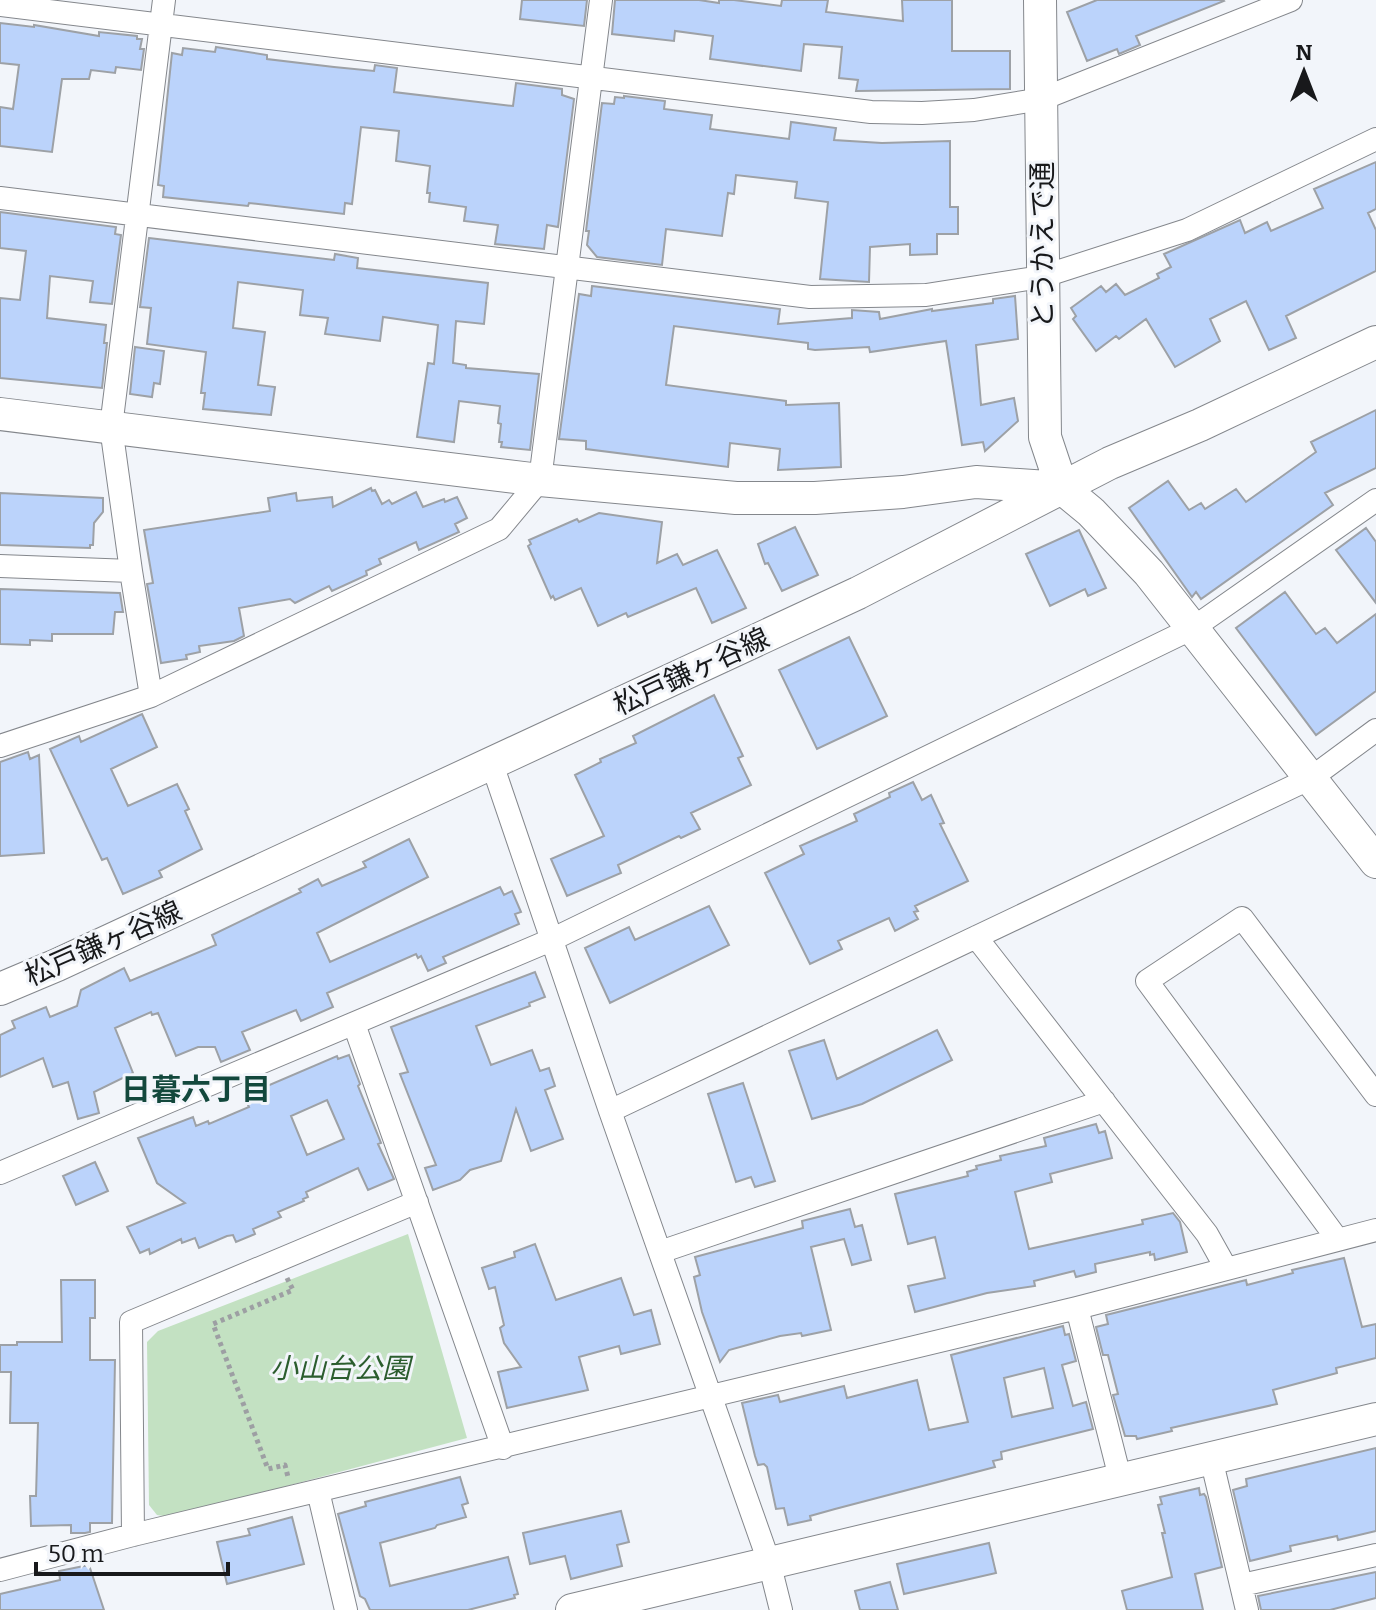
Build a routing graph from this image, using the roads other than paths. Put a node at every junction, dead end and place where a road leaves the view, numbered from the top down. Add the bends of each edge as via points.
1 (164, 0) edge
2 (601, 0) edge
3 (1040, 0) edge
4 (1291, 0) edge
5 (0, 5) edge
6 (161, 23) junction
7 (591, 79) junction
8 (1042, 99) junction
9 (1376, 139) edge
10 (0, 198) edge
11 (138, 215) junction
12 (566, 268) junction
13 (1041, 277) junction
14 (1376, 342) edge
15 (0, 414) edge
16 (111, 427) junction
17 (540, 480) junction
18 (1062, 488) junction
19 (1376, 500) edge
20 (0, 566) edge
21 (131, 571) junction
22 (1193, 628) junction
23 (151, 696) junction
24 (1376, 730) edge
25 (0, 746) edge
26 (492, 764) junction
27 (1311, 778) junction
28 (1376, 862) edge
29 (976, 937) junction
30 (551, 940) junction
31 (0, 989) edge
32 (354, 1024) junction
33 (1376, 1095) edge
34 (1104, 1101) junction
35 (610, 1111) junction
36 (0, 1173) edge
37 (417, 1202) junction
38 (1376, 1230) edge
39 (1338, 1240) junction
40 (660, 1252) junction
41 (1226, 1268) junction
42 (1077, 1308) junction
43 (711, 1396) junction
44 (1376, 1419) edge
45 (503, 1448) junction
46 (1211, 1458) junction
47 (1120, 1478) junction
48 (318, 1491) junction
49 (133, 1535) junction
50 (1376, 1555) edge
51 (769, 1562) junction
52 (0, 1570) edge
53 (1242, 1585) junction
54 (346, 1610) edge
55 (572, 1610) edge
56 (781, 1610) edge
57 (1247, 1610) edge

1 - 6 street
2 - 7 street
3 - 8 street, とうかえで通
4 - 8 street
5 - 6 street
6 - 7 street
6 - 11 street
7 - 8 street via 871,112 974,110
7 - 12 street
8 - 13 street, とうかえで通
9 - 13 street via 1187,230
10 - 11 street
11 - 12 street
11 - 16 street
12 - 13 street via 810,297 926,295
12 - 17 street
13 - 18 street, とうかえで通 via 1045,437
14 - 18 street, 松戸鎌ヶ谷線
15 - 16 street
16 - 17 street
16 - 21 street
17 - 18 street via 736,498 815,498 976,482
17 - 23 street via 499,529
18 - 22 street via 1139,563
18 - 26 street, 松戸鎌ヶ谷線 via 858,593
19 - 22 street
20 - 21 street
21 - 23 street
22 - 27 street
22 - 30 street
23 - 25 street
24 - 27 street
26 - 30 street
26 - 31 street, 松戸鎌ヶ谷線
27 - 28 street
27 - 29 street
29 - 34 street
29 - 35 street
30 - 32 street
30 - 35 street
32 - 36 street
32 - 37 street
33 - 39 street via 1242,918 1147,981
34 - 40 street
34 - 41 street via 1207,1234
35 - 40 street
37 - 45 street
37 - 49 street via 131,1322
38 - 39 street
39 - 41 street
40 - 43 street
41 - 42 street
42 - 43 street
42 - 47 street
43 - 45 street
43 - 51 street
44 - 46 street
45 - 48 street
46 - 47 street
46 - 53 street
47 - 51 street
48 - 49 street
48 - 54 street
49 - 52 street
50 - 53 street
51 - 55 street
51 - 56 street
53 - 57 street

